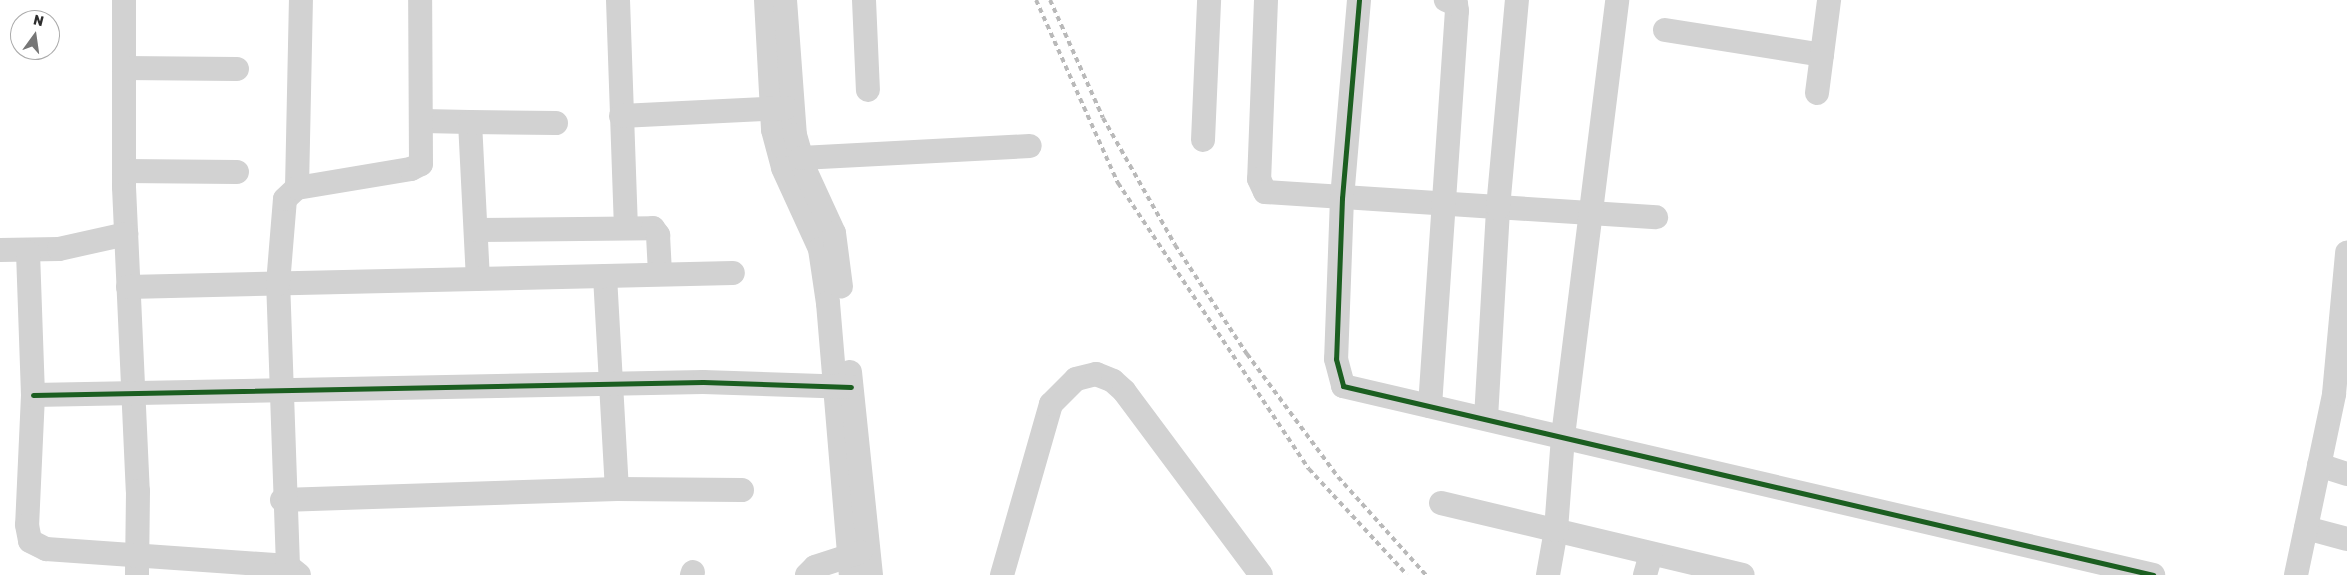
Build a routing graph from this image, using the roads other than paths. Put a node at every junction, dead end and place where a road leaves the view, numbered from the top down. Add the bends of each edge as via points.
1 (124, 0) edge
2 (300, 0) edge
3 (420, 0) edge
4 (618, 0) edge
5 (766, 0) edge
6 (784, 0) edge
7 (864, 0) edge
8 (1209, 0) edge
9 (1266, 0) edge
10 (1359, 0) edge
11 (1446, 0) edge
12 (1518, 0) edge
13 (1617, 0) edge
14 (1829, 0) edge
15 (1664, 30) dead end
16 (1822, 55) junction
17 (124, 68) junction
18 (237, 69) dead end
19 (868, 90) dead end
20 (1817, 93) dead end
21 (781, 108) junction
22 (621, 116) junction
23 (422, 121) junction
24 (470, 122) junction
25 (556, 123) dead end
26 (1203, 140) dead end
27 (1030, 146) dead end
28 (801, 158) junction
29 (124, 171) junction
30 (237, 172) dead end
31 (297, 188) junction
32 (1342, 198) junction
33 (1442, 204) junction
34 (1498, 208) junction
35 (1591, 213) junction
36 (1656, 217) dead end
37 (626, 227) junction
38 (476, 230) junction
39 (126, 234) junction
40 (0, 250) edge
41 (28, 252) junction
42 (2347, 253) edge
43 (733, 273) dead end
44 (660, 274) junction
45 (605, 276) junction
46 (478, 279) junction
47 (278, 284) junction
48 (128, 287) junction
49 (611, 382) junction
50 (843, 387) junction
51 (132, 393) junction
52 (280, 393) junction
53 (33, 395) junction
54 (2340, 396) edge
55 (1430, 406) junction
56 (1486, 418) junction
57 (1563, 436) junction
58 (2319, 465) junction
59 (2347, 474) edge
60 (617, 489) junction
61 (742, 490) dead end
62 (282, 500) junction
63 (1441, 504) dead end
64 (2306, 528) junction
65 (1556, 530) junction
66 (2347, 538) edge
67 (855, 560) edge
68 (1648, 564) edge
69 (138, 565) edge
70 (242, 569) edge
71 (293, 571) edge
72 (807, 575) edge
73 (871, 575) edge
74 (1002, 575) edge
75 (1261, 575) edge
76 (1548, 575) edge
77 (1743, 575) edge
78 (2153, 575) edge
79 (2296, 575) edge

1 - 17 street
2 - 31 street
3 - 23 street
4 - 22 street
5 - 21 street
6 - 21 street
7 - 19 street
8 - 26 street
9 - 32 street via 1261,190
10 - 32 street
11 - 33 street via 1456,4 1457,11
12 - 34 street
13 - 35 street
14 - 16 street
15 - 16 street
16 - 20 street
17 - 18 street
17 - 29 street
21 - 22 street
21 - 28 street
21 - 50 street via 783,168 820,249
22 - 37 street
23 - 24 street
23 - 31 street via 423,157 417,166
24 - 25 street
24 - 38 street
27 - 28 street
28 - 50 street via 830,221 837,245
29 - 30 street
29 - 39 street
31 - 47 street via 285,199
32 - 33 street
32 - 55 street via 1336,359 1340,383
33 - 34 street
33 - 55 street
34 - 35 street
34 - 56 street
35 - 36 street
35 - 57 street
37 - 38 street
37 - 44 street via 648,227 657,231
38 - 46 street
39 - 41 street
39 - 48 street
40 - 41 street
41 - 53 street
42 - 54 street
43 - 44 street
44 - 45 street
45 - 46 street
45 - 49 street
46 - 47 street
47 - 48 street
47 - 52 street
48 - 51 street
49 - 50 street
49 - 52 street
49 - 60 street
50 - 67 street
51 - 52 street
51 - 53 street
51 - 69 street
52 - 62 street
53 - 69 street via 27,525 30,541 42,549
54 - 58 street
55 - 56 street
56 - 57 street
57 - 65 street
57 - 78 street
58 - 59 street
58 - 64 street
60 - 61 street
60 - 62 street
62 - 71 street
63 - 65 street
64 - 66 street
64 - 79 street
65 - 68 street
65 - 76 street
67 - 72 street via 815,567
67 - 73 street
68 - 77 street
69 - 70 street
70 - 71 street
74 - 75 street via 1051,404 1076,379 1096,374 1124,391

